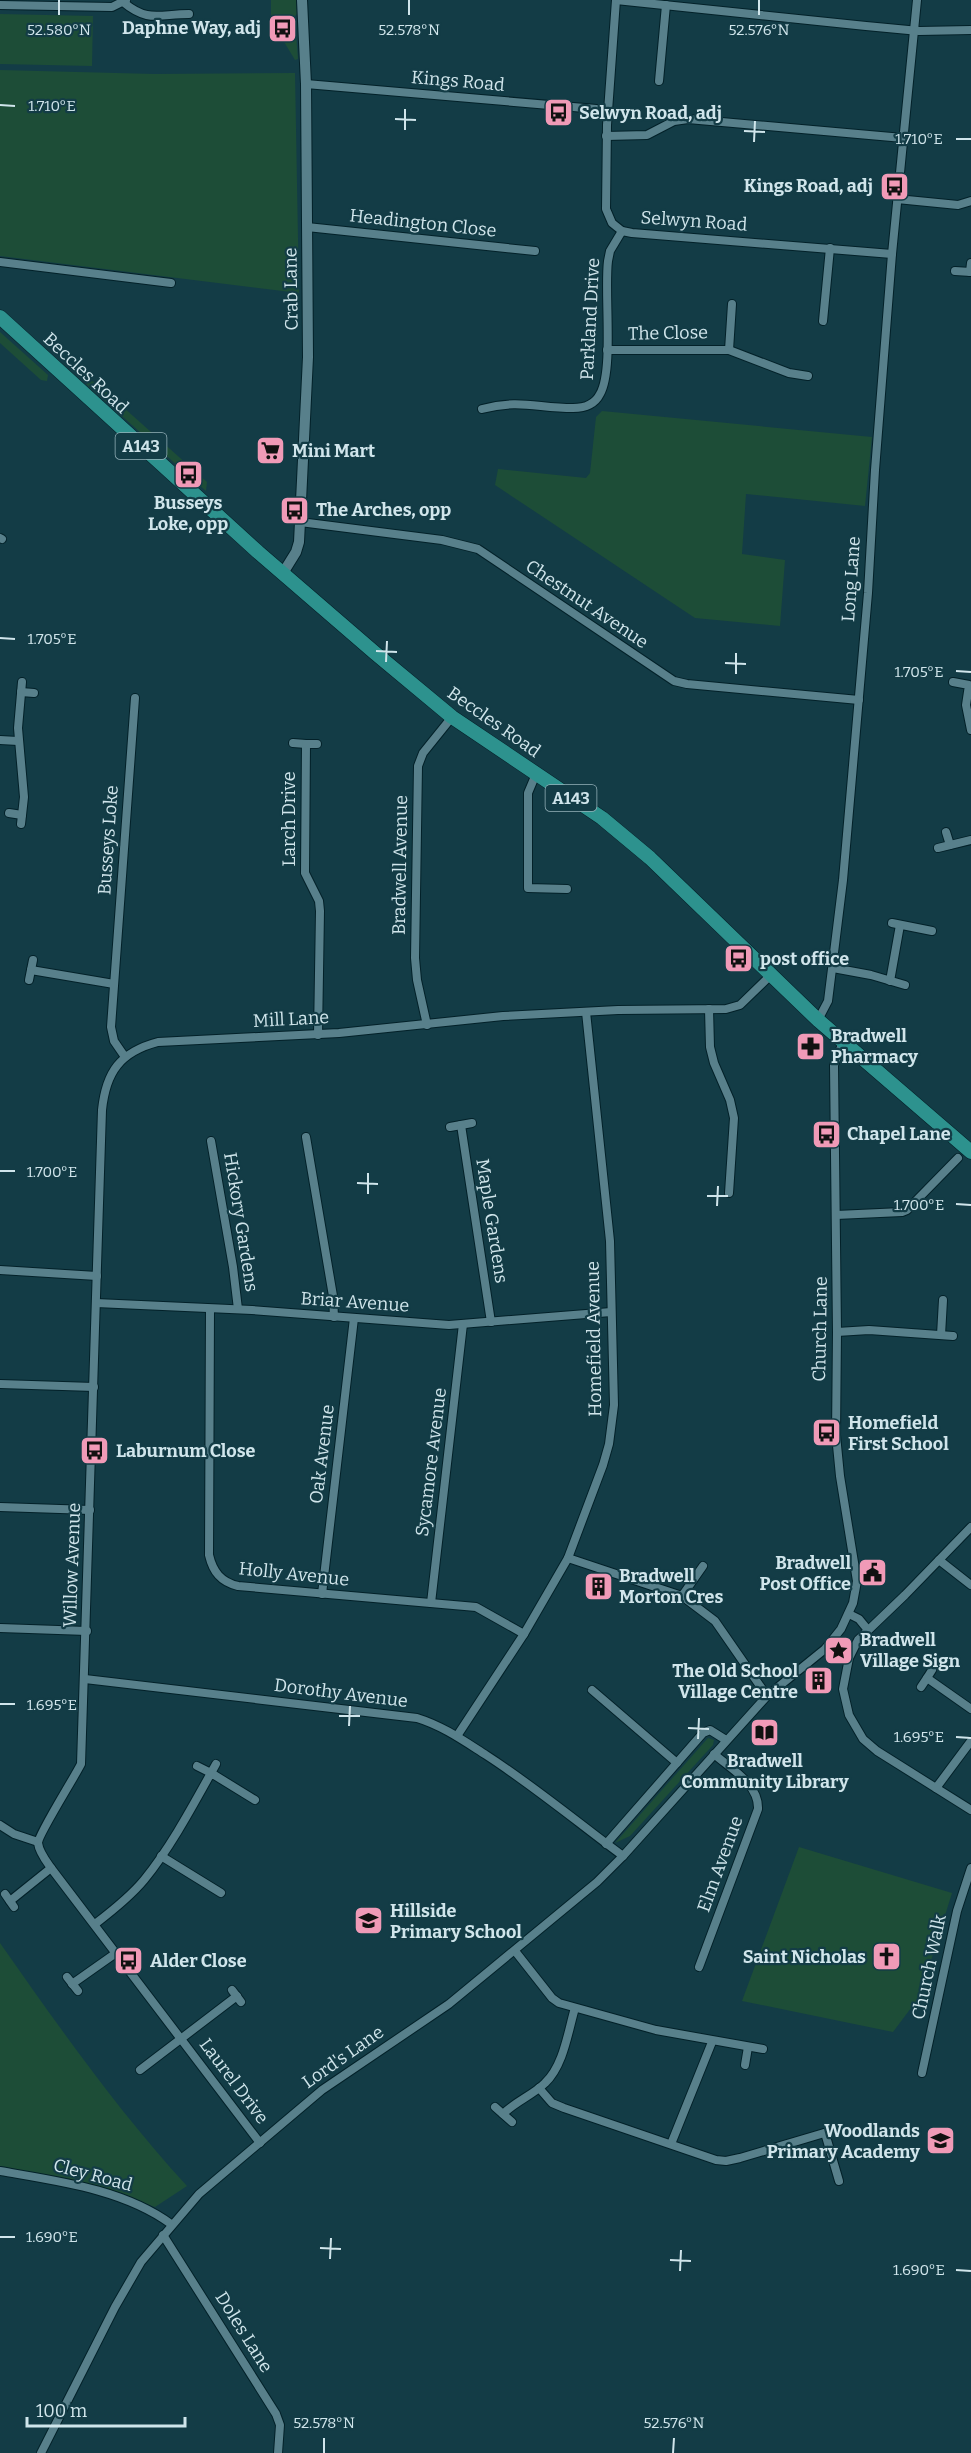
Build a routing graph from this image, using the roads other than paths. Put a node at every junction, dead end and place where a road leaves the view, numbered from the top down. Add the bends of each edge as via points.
1 (302, 0) edge
2 (616, 0) edge
3 (916, 0) edge
4 (124, 1) edge
5 (666, 4) junction
6 (0, 5) edge
7 (189, 14) dead end
8 (914, 30) junction
9 (971, 30) edge
10 (659, 81) dead end
11 (306, 84) junction
12 (608, 110) junction
13 (606, 136) junction
14 (903, 138) junction
15 (897, 200) junction
16 (971, 201) edge
17 (307, 227) junction
18 (622, 231) junction
19 (830, 248) junction
20 (536, 251) dead end
21 (892, 254) junction
22 (0, 262) edge
23 (971, 263) edge
24 (955, 271) dead end
25 (971, 272) edge
26 (171, 283) dead end
27 (732, 304) dead end
28 (0, 317) edge
29 (823, 321) dead end
30 (607, 350) junction
31 (729, 350) junction
32 (808, 376) dead end
33 (482, 409) dead end
34 (300, 522) junction
35 (283, 573) junction
36 (22, 682) dead end
37 (953, 682) dead end
38 (970, 685) edge
39 (21, 692) junction
40 (34, 693) dead end
41 (135, 698) dead end
42 (859, 700) junction
43 (452, 717) junction
44 (971, 730) edge
45 (0, 740) edge
46 (18, 741) junction
47 (293, 743) dead end
48 (306, 744) junction
49 (317, 744) dead end
50 (536, 774) junction
51 (9, 813) dead end
52 (22, 815) junction
53 (21, 824) dead end
54 (946, 832) dead end
55 (971, 840) edge
56 (950, 845) junction
57 (938, 848) dead end
58 (567, 890) dead end
59 (932, 931) dead end
60 (33, 960) dead end
61 (833, 968) junction
62 (31, 970) junction
63 (772, 974) junction
64 (29, 980) dead end
65 (890, 981) junction
66 (114, 984) junction
67 (905, 985) dead end
68 (709, 1009) junction
69 (586, 1012) junction
70 (818, 1020) junction
71 (427, 1024) junction
72 (318, 1035) junction
73 (843, 1042) junction
74 (125, 1057) junction
75 (472, 1123) dead end
76 (461, 1125) junction
77 (450, 1127) dead end
78 (306, 1137) dead end
79 (211, 1141) dead end
80 (971, 1152) edge
81 (958, 1158) dead end
82 (729, 1193) dead end
83 (836, 1215) junction
84 (0, 1270) edge
85 (97, 1276) junction
86 (943, 1300) dead end
87 (96, 1303) junction
88 (210, 1309) junction
89 (238, 1309) junction
90 (611, 1312) junction
91 (334, 1317) junction
92 (354, 1318) junction
93 (491, 1322) junction
94 (462, 1324) junction
95 (837, 1332) junction
96 (941, 1335) junction
97 (953, 1336) dead end
98 (0, 1384) edge
99 (94, 1387) junction
100 (0, 1507) edge
101 (90, 1510) junction
102 (971, 1527) edge
103 (568, 1558) junction
104 (939, 1560) junction
105 (703, 1566) dead end
106 (971, 1585) edge
107 (322, 1594) junction
108 (682, 1596) junction
109 (431, 1603) junction
110 (849, 1614) junction
111 (0, 1628) edge
112 (868, 1630) junction
113 (87, 1631) junction
114 (524, 1634) junction
115 (932, 1670) dead end
116 (927, 1678) junction
117 (85, 1679) junction
118 (921, 1686) dead end
119 (592, 1690) dead end
120 (767, 1695) junction
121 (971, 1709) edge
122 (457, 1736) junction
123 (726, 1740) junction
124 (971, 1741) edge
125 (714, 1754) junction
126 (677, 1763) junction
127 (216, 1764) dead end
128 (197, 1766) dead end
129 (211, 1773) junction
130 (936, 1788) junction
131 (255, 1800) dead end
132 (971, 1810) edge
133 (0, 1825) edge
134 (38, 1842) junction
135 (606, 1844) junction
136 (161, 1856) junction
137 (623, 1856) junction
138 (51, 1868) junction
139 (971, 1868) edge
140 (221, 1893) dead end
141 (10, 1900) dead end
142 (95, 1924) junction
143 (515, 1951) junction
144 (116, 1953) junction
145 (699, 1967) dead end
146 (72, 1984) dead end
147 (237, 1996) dead end
148 (575, 2008) junction
149 (181, 2038) junction
150 (712, 2042) junction
151 (748, 2047) junction
152 (763, 2049) dead end
153 (745, 2065) dead end
154 (140, 2069) dead end
155 (922, 2073) dead end
156 (539, 2088) junction
157 (495, 2107) dead end
158 (503, 2114) junction
159 (513, 2122) dead end
160 (841, 2128) dead end
161 (825, 2133) junction
162 (260, 2143) junction
163 (671, 2144) junction
164 (0, 2171) edge
165 (839, 2181) dead end
166 (171, 2224) junction
167 (163, 2235) junction
168 (41, 2453) edge
169 (278, 2453) edge

1 - 11 street, Crab Lane
2 - 5 street
2 - 12 street, Selwyn Road
3 - 8 street, Long Lane
4 - 6 street via 112,8
4 - 7 street via 147,16
5 - 8 street
5 - 10 street
8 - 9 street
8 - 14 street, Long Lane
11 - 12 street, Kings Road
11 - 17 street, Crab Lane
12 - 13 street, Selwyn Road
13 - 14 street via 647,135 674,121 688,119
13 - 18 street, Selwyn Road via 606,209 612,223
14 - 15 street, Long Lane
15 - 16 street via 958,205
15 - 21 street, Long Lane
17 - 20 street, Headington Close
17 - 34 street, Crab Lane via 308,357
18 - 19 street, Selwyn Road
18 - 30 street, Parkland Drive via 608,261
19 - 21 street, Selwyn Road
19 - 29 street
21 - 42 street, Long Lane
22 - 26 street
23 - 25 street
24 - 25 street
27 - 31 street, The Close
28 - 35 highway, Beccles Road / A143
30 - 31 street, The Close
30 - 33 street, Parkland Drive via 604,387 587,406 517,403
31 - 32 street, The Close via 789,374
34 - 35 street, Crab Lane via 296,552
34 - 42 street, Chestnut Avenue via 442,540 478,549 674,681
35 - 43 highway, Beccles Road / A143
36 - 39 street
37 - 38 street
38 - 44 street via 966,705
39 - 40 street
39 - 46 street
41 - 66 street, Busseys Loke
42 - 61 street, Long Lane
43 - 50 highway, Beccles Road / A143
43 - 71 street, Bradwell Avenue via 423,753 418,766 415,958
45 - 46 street
46 - 52 street
47 - 48 street
48 - 49 street
48 - 72 street, Larch Drive via 305,873 320,911
50 - 58 street via 528,793 528,888
50 - 63 highway, Beccles Road / A143 via 626,838
51 - 52 street
52 - 53 street
54 - 56 street
55 - 56 street
56 - 57 street
59 - 65 street via 896,924
60 - 62 street
61 - 65 street
61 - 70 street, Long Lane via 828,1001
62 - 64 street
62 - 66 street
63 - 68 street, Mill Lane via 740,1005
63 - 70 highway, Beccles Road / A143
65 - 67 street
66 - 74 street, Busseys Loke via 111,1031
68 - 69 street, Mill Lane
68 - 82 street via 710,1047 734,1118
69 - 71 street, Mill Lane
69 - 90 street, Homefield Avenue via 610,1241
70 - 73 highway, Beccles Road / A143
71 - 72 street, Mill Lane
72 - 74 street, Mill Lane via 158,1042
73 - 80 highway, Beccles Road / A143
73 - 83 street, Church Lane via 834,1065
74 - 85 street via 114,1068 104,1093
75 - 76 street
76 - 77 street
76 - 93 street, Maple Gardens
78 - 91 street
79 - 89 street, Hickory Gardens
81 - 83 street via 907,1210
83 - 95 street, Church Lane
84 - 85 street
85 - 87 street, Willow Avenue
86 - 96 street
87 - 88 street, Briar Avenue
87 - 99 street, Willow Avenue
88 - 89 street, Briar Avenue
88 - 107 street, Holly Avenue via 211,1565 220,1578 232,1585
89 - 91 street, Briar Avenue
90 - 93 street, Briar Avenue
90 - 103 street, Homefield Avenue via 614,1405 609,1444
91 - 92 street, Briar Avenue
92 - 94 street, Briar Avenue
92 - 107 street, Oak Avenue
93 - 94 street, Briar Avenue
94 - 109 street, Sycamore Avenue
95 - 96 street
95 - 110 street, Church Lane via 836,1435 857,1581
96 - 97 street
98 - 99 street
99 - 101 street, Willow Avenue
100 - 101 street
101 - 113 street, Willow Avenue
102 - 104 street
103 - 108 street
103 - 114 street, Homefield Avenue
104 - 106 street
104 - 112 street
105 - 108 street
107 - 109 street, Holly Avenue
108 - 120 street via 715,1622
109 - 114 street, Holly Avenue via 476,1607
110 - 112 street
110 - 120 street, Lord's Lane via 825,1649
111 - 113 street
112 - 130 street via 849,1658 843,1689 849,1715 877,1752
113 - 117 street, Willow Avenue
114 - 122 street, Homefield Avenue
115 - 116 street
116 - 118 street
116 - 121 street
117 - 122 street, Dorothy Avenue via 417,1718
117 - 134 street, Willow Avenue via 81,1764
119 - 126 street
120 - 123 street, Lord's Lane
122 - 135 street, Dorothy Avenue via 521,1778
123 - 125 street, Lord's Lane
123 - 126 street via 710,1730 703,1733
124 - 130 street
125 - 137 street, Lord's Lane
125 - 145 street, Elm Avenue via 751,1786 758,1803
126 - 135 street
127 - 129 street
128 - 129 street
129 - 131 street
129 - 136 street
130 - 132 street
133 - 134 street
134 - 138 street, Laurel Drive
135 - 137 street, Dorothy Avenue
136 - 140 street
136 - 142 street via 128,1898
137 - 143 street, Lord's Lane
138 - 141 street
138 - 142 street, Laurel Drive
139 - 155 street, Church Walk via 957,1911
142 - 144 street, Laurel Drive
143 - 148 street via 552,1998
143 - 162 street, Lord's Lane via 449,2004 322,2090
144 - 146 street
144 - 149 street, Laurel Drive
147 - 149 street, Laurel Drive
148 - 150 street
148 - 156 street via 558,2063
149 - 154 street, Laurel Drive
149 - 162 street, Laurel Drive
150 - 151 street
150 - 163 street
151 - 152 street
151 - 153 street
156 - 158 street
156 - 163 street via 552,2103
157 - 158 street
158 - 159 street
160 - 161 street
161 - 163 street via 726,2161
161 - 165 street
162 - 166 street, Lord's Lane via 199,2194
164 - 166 street, Cley Road via 71,2184 145,2208
166 - 167 street, Lord's Lane
167 - 168 street, Lord's Lane via 141,2262 115,2307
167 - 169 street, Doles Lane via 276,2414 280,2425

